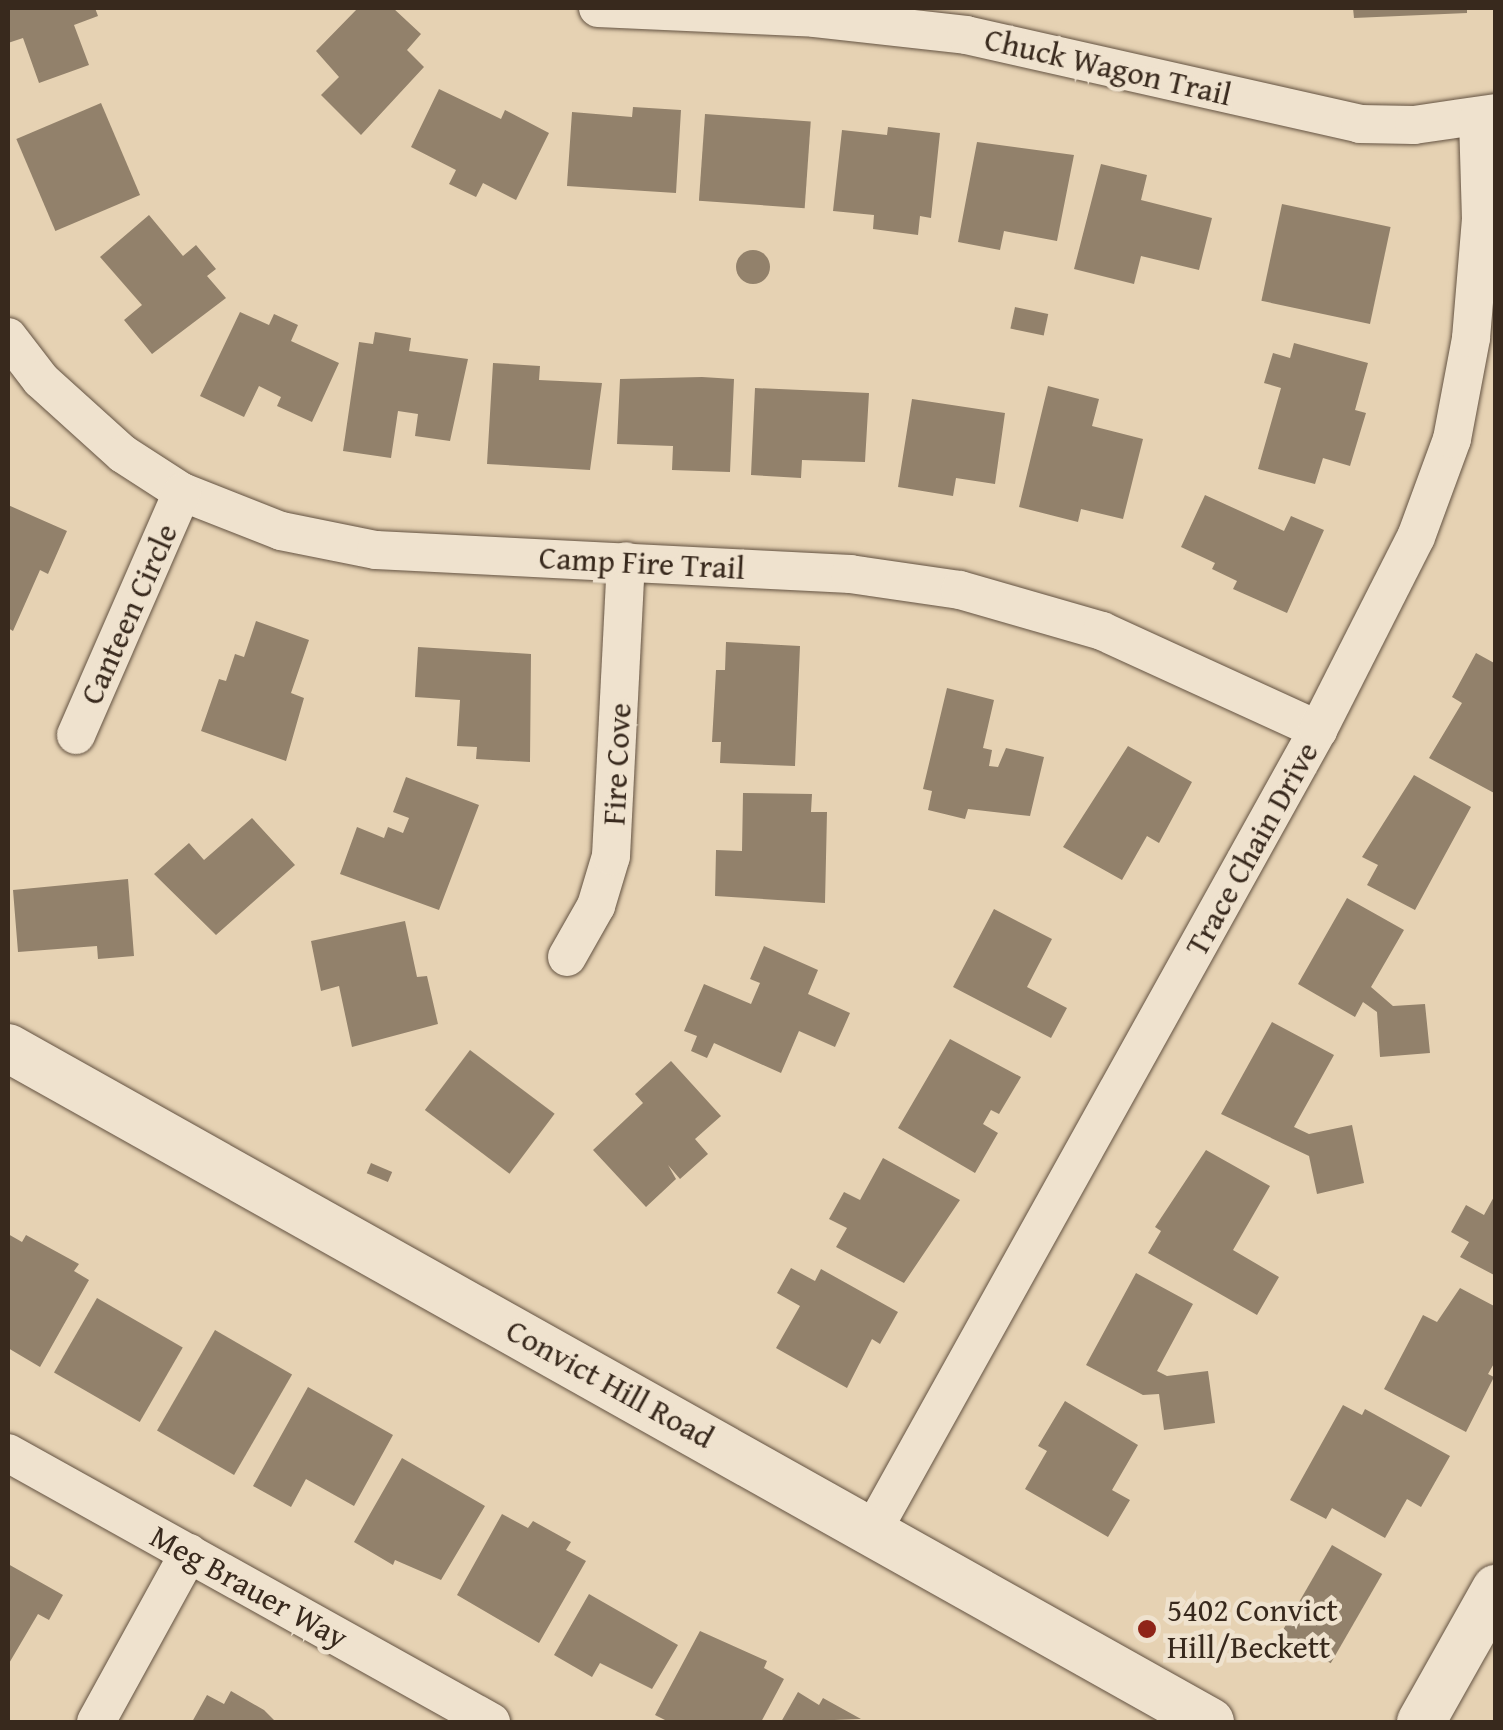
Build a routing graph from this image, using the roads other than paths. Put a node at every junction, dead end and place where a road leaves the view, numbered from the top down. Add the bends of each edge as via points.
1 (598, 8) edge
2 (1487, 116) edge
3 (8, 337) edge
4 (182, 492) junction
5 (626, 561) junction
6 (1318, 730) junction
7 (76, 736) dead end
8 (567, 957) dead end
9 (8, 1048) edge
10 (8, 1453) edge
11 (873, 1530) junction
12 (189, 1552) junction
13 (1496, 1589) edge
14 (96, 1722) edge
15 (490, 1722) edge
16 (1210, 1722) edge
17 (1422, 1722) edge

1 - 2 street, Chuck Wagon Trail via 815,18 966,35 1360,124
2 - 6 street, Trace Chain Drive via 1476,284 1452,439 1408,555
3 - 4 street, Camp Fire Trail via 74,412
4 - 5 street, Camp Fire Trail via 281,532 376,550
4 - 7 street, Canteen Circle
5 - 6 street, Camp Fire Trail via 850,574 960,590 1102,631
5 - 8 street, Fire Cove via 611,856 596,906
6 - 11 street, Trace Chain Drive
9 - 11 street, Convict Hill Road
10 - 12 street, Meg Brauer Way
11 - 16 street, Convict Hill Road
12 - 14 street
12 - 15 street, Meg Brauer Way
13 - 17 street

